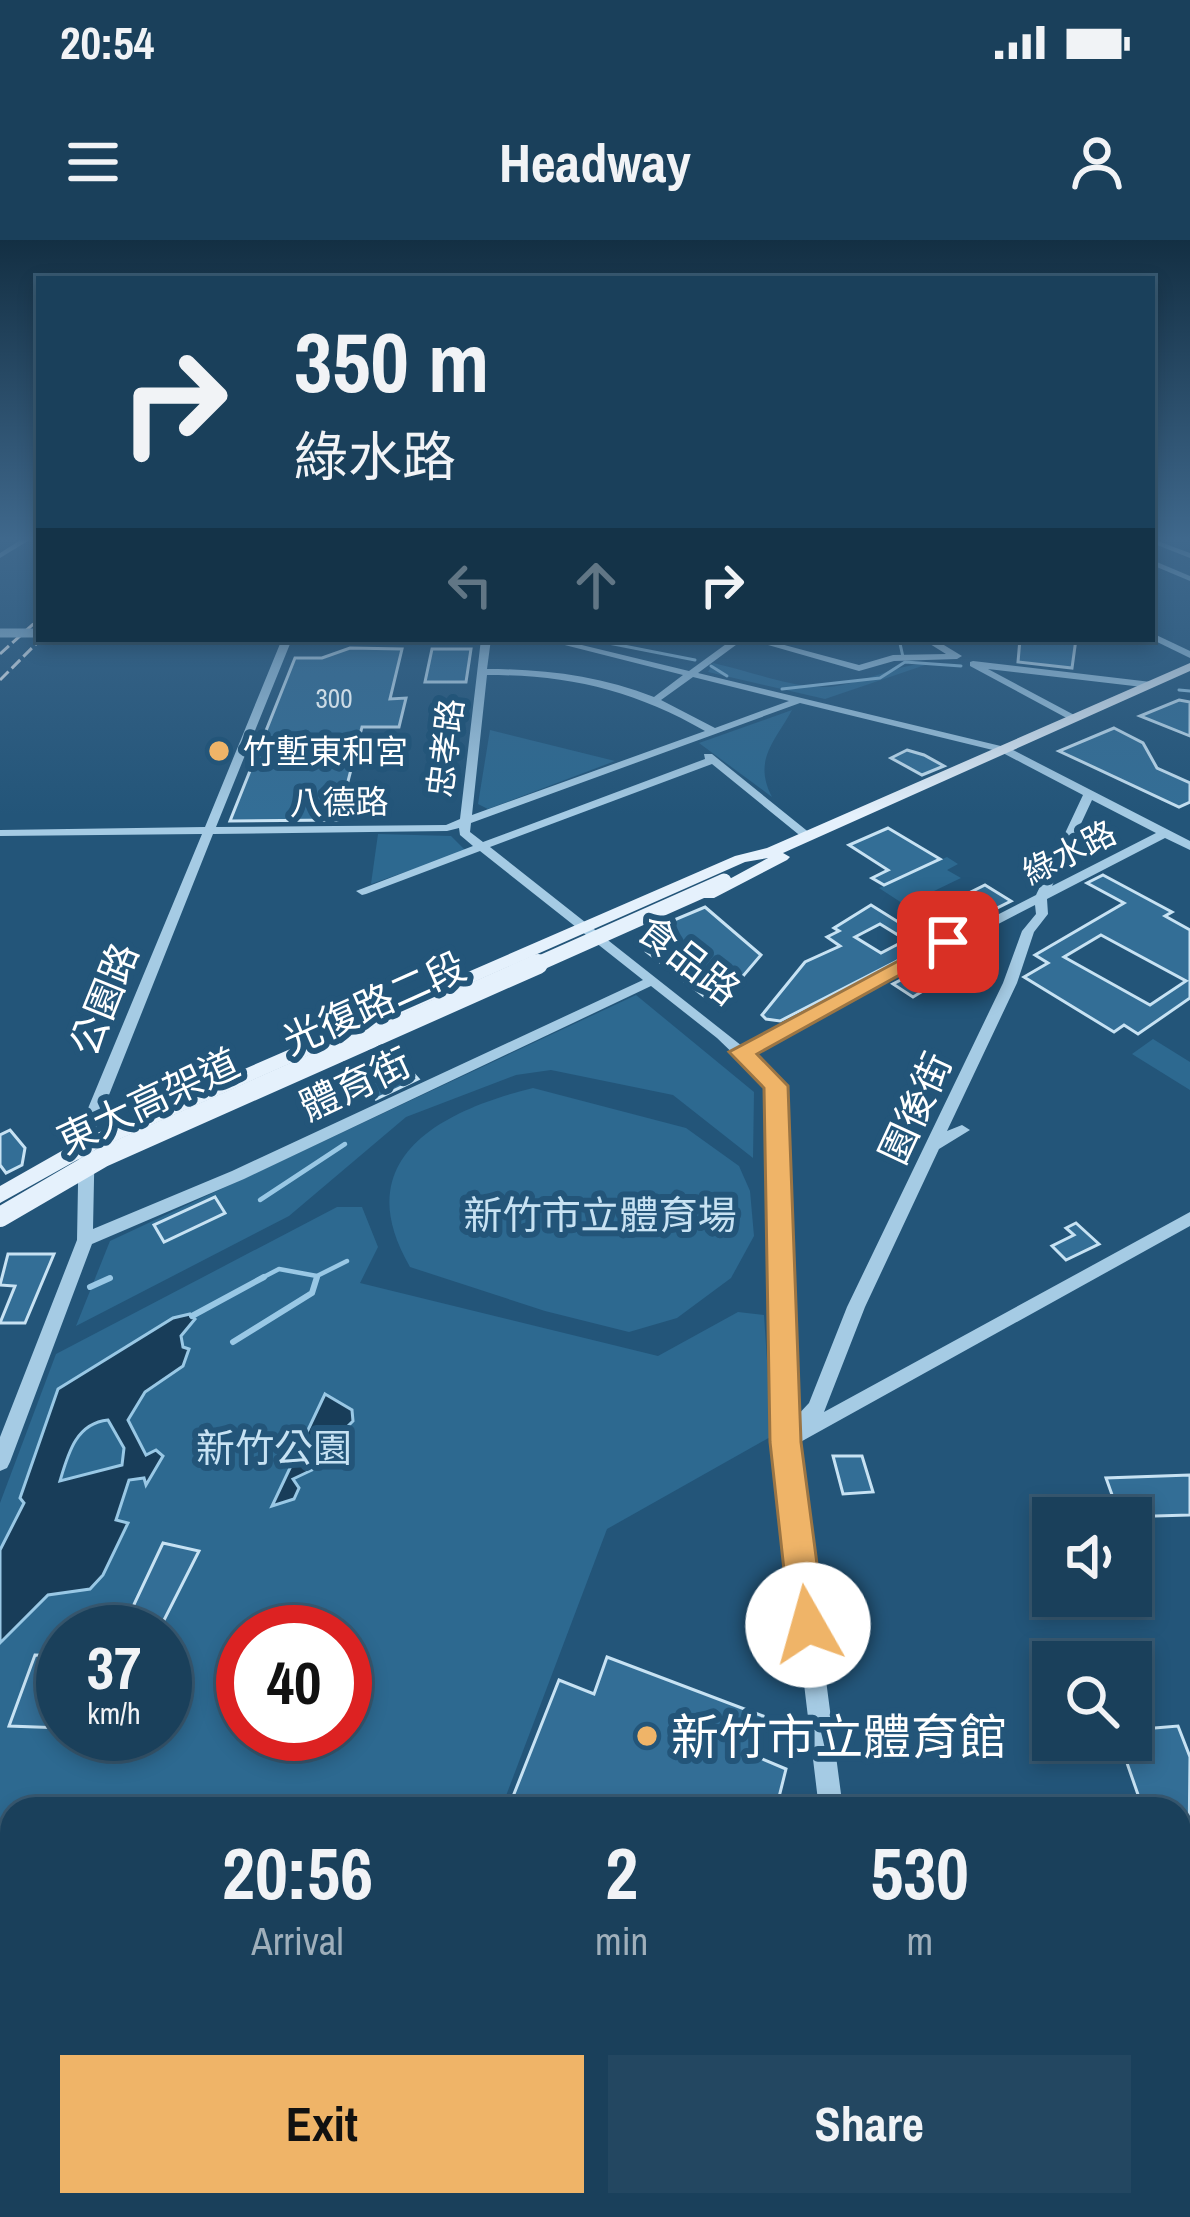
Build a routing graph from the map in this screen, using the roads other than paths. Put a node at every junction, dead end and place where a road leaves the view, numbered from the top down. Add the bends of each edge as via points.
1 (36, 632) edge
2 (0, 633) edge
3 (1155, 638) edge
4 (286, 642) edge
5 (486, 642) edge
6 (557, 642) edge
7 (735, 642) edge
8 (763, 642) edge
9 (932, 642) edge
10 (1190, 655) edge
11 (957, 656) junction
12 (973, 664) junction
13 (482, 672) junction
14 (1190, 672) edge
15 (690, 674) junction
16 (1152, 689) junction
17 (658, 698) junction
18 (800, 700) junction
19 (1074, 719) junction
20 (715, 732) junction
21 (688, 742) junction
22 (1010, 753) junction
23 (713, 760) junction
24 (1089, 794) junction
25 (463, 824) junction
26 (208, 830) junction
27 (0, 833) edge
28 (1165, 833) junction
29 (807, 836) junction
30 (1190, 846) edge
31 (482, 849) junction
32 (777, 855) junction
33 (720, 878) junction
34 (362, 891) dead end
35 (1041, 897) junction
36 (584, 929) junction
37 (601, 942) junction
38 (651, 980) junction
39 (741, 1052) junction
40 (222, 1105) junction
41 (962, 1130) dead end
42 (88, 1145) junction
43 (935, 1146) junction
44 (87, 1173) junction
45 (0, 1195) edge
46 (0, 1204) edge
47 (1190, 1218) edge
48 (0, 1221) edge
49 (85, 1240) junction
50 (785, 1442) junction
51 (0, 1462) edge
52 (829, 1797) edge

1 - 2 street, bridge
3 - 10 street
4 - 26 street, 公園路
5 - 13 street, 忠孝路
6 - 15 street
7 - 15 street
8 - 11 street via 859,668
9 - 11 street
11 - 12 street
12 - 16 street
12 - 19 street
13 - 17 street via 548,670
13 - 25 street, 忠孝路
14 - 16 main road, 光復路二段
15 - 17 street
15 - 18 street
16 - 19 main road, 光復路二段
16 - 22 main road, 光復路二段
17 - 20 street
18 - 20 street, 八德路
18 - 22 street
19 - 22 main road, 光復路二段
20 - 21 street, 八德路
21 - 23 street
21 - 25 street, 八德路
22 - 24 street
22 - 29 main road, 光復路二段
22 - 32 main road, 光復路二段
23 - 29 street
23 - 31 street
24 - 28 street
24 - 35 street, 園後街
25 - 26 street, 八德路
25 - 31 street, 忠孝路
26 - 27 street, 八德路
26 - 42 street, 公園路 via 87,1130
28 - 30 street
28 - 35 street, 綠水路
29 - 32 main road, 光復路二段
31 - 34 street
31 - 36 street, 忠孝路
32 - 33 main road, 光復路二段
32 - 36 main road, 光復路二段 via 740,859
32 - 37 main road, 光復路二段
33 - 40 main road, 東大高架道, bridge
33 - 46 main road, 東大高架道, bridge via 103,1147
35 - 39 street, 綠水路
35 - 43 street, 園後街 via 1042,914
36 - 37 street, 忠孝路
36 - 42 main road, 光復路二段
37 - 38 street, 食品路
37 - 40 main road, bridge via 543,958 238,1091
37 - 44 main road, 光復路二段
38 - 39 street, 食品路
38 - 49 street, 體育街
39 - 50 street, 食品路 via 776,1086
40 - 48 main road, 東大高架道, bridge via 103,1157
41 - 43 street
42 - 44 street, 公園路
42 - 45 main road, 光復路二段
43 - 50 street, 園後街 via 816,1408
44 - 48 main road, 光復路二段
44 - 49 street, 公園路
47 - 50 street
49 - 51 street, 公園路
50 - 52 street, 食品路

